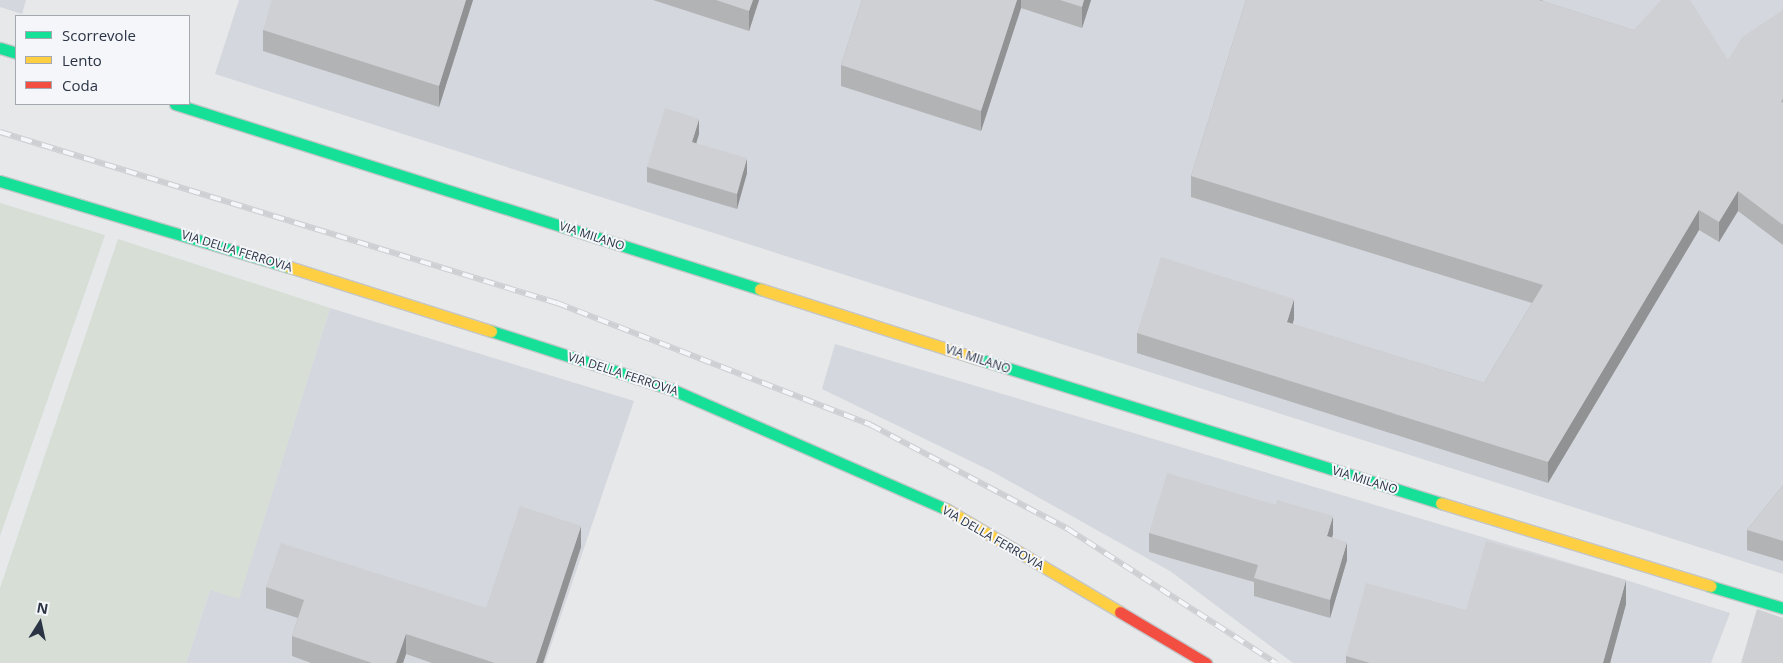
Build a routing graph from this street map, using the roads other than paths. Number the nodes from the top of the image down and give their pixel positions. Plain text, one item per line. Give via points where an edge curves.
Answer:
1 (0, 48) edge
2 (15, 53) edge
3 (178, 105) edge
4 (0, 181) edge
5 (1783, 608) edge
6 (1206, 663) edge

1 - 2 main road
3 - 5 main road, VIA MILANO via 1225,438
4 - 6 main road, VIA DELLA FERROVIA via 201,239 671,389 947,510

